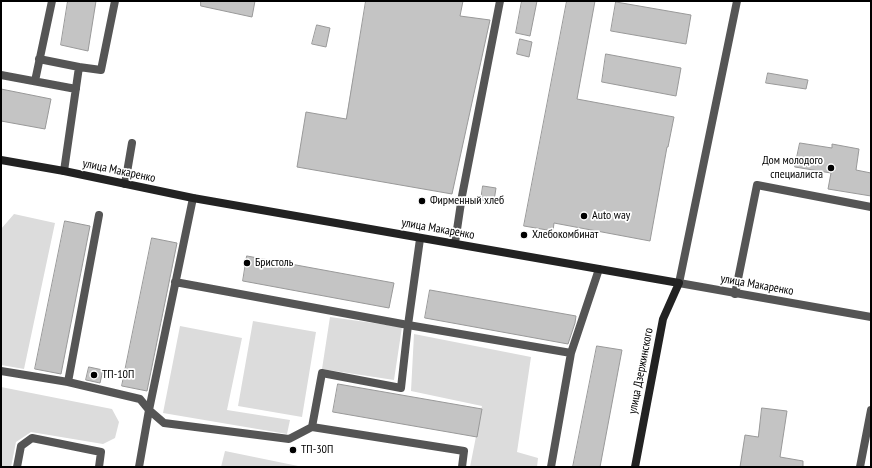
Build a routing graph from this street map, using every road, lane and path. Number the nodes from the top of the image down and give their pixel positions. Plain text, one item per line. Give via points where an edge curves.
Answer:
1 (52, 1) edge
2 (115, 1) edge
3 (500, 1) edge
4 (737, 1) edge
5 (39, 59) junction
6 (79, 67) junction
7 (1, 75) edge
8 (34, 81) junction
9 (76, 89) junction
10 (132, 143) dead end
11 (1, 160) edge
12 (64, 171) junction
13 (125, 184) junction
14 (193, 198) junction
15 (871, 207) edge
16 (99, 215) dead end
17 (420, 239) junction
18 (455, 243) junction
19 (599, 269) junction
20 (175, 282) junction
21 (679, 283) junction
22 (736, 294) junction
23 (871, 317) edge
24 (408, 325) junction
25 (571, 353) junction
26 (1, 371) edge
27 (68, 382) junction
28 (149, 410) junction
29 (871, 410) edge
30 (312, 427) junction
31 (17, 467) edge
32 (99, 467) edge
33 (139, 467) edge
34 (462, 467) edge
35 (551, 467) edge
36 (634, 467) edge
37 (860, 467) edge

1 - 5 street
2 - 6 street via 101,70
3 - 18 street
4 - 21 street
5 - 6 street
5 - 8 street
6 - 9 street
7 - 8 street
8 - 9 street
9 - 12 street
10 - 13 street
11 - 12 street, улица Макаренко
12 - 13 street, улица Макаренко
13 - 14 street, улица Макаренко
14 - 17 street, улица Макаренко
14 - 20 street
15 - 22 street via 757,185
16 - 27 street
17 - 18 street, улица Макаренко
17 - 24 street
18 - 19 street, улица Макаренко
19 - 21 street, улица Макаренко
19 - 25 street
20 - 24 street
20 - 28 street
21 - 22 street, улица Макаренко
21 - 36 street, улица Дзержинского via 663,319
22 - 23 street, улица Макаренко
24 - 25 street
24 - 30 street via 401,388 322,373
25 - 35 street
26 - 27 street
27 - 28 street via 140,399
28 - 30 street via 164,423 289,439
28 - 33 street
29 - 37 street
30 - 34 street via 464,450
31 - 32 street via 21,446 32,438 101,452

